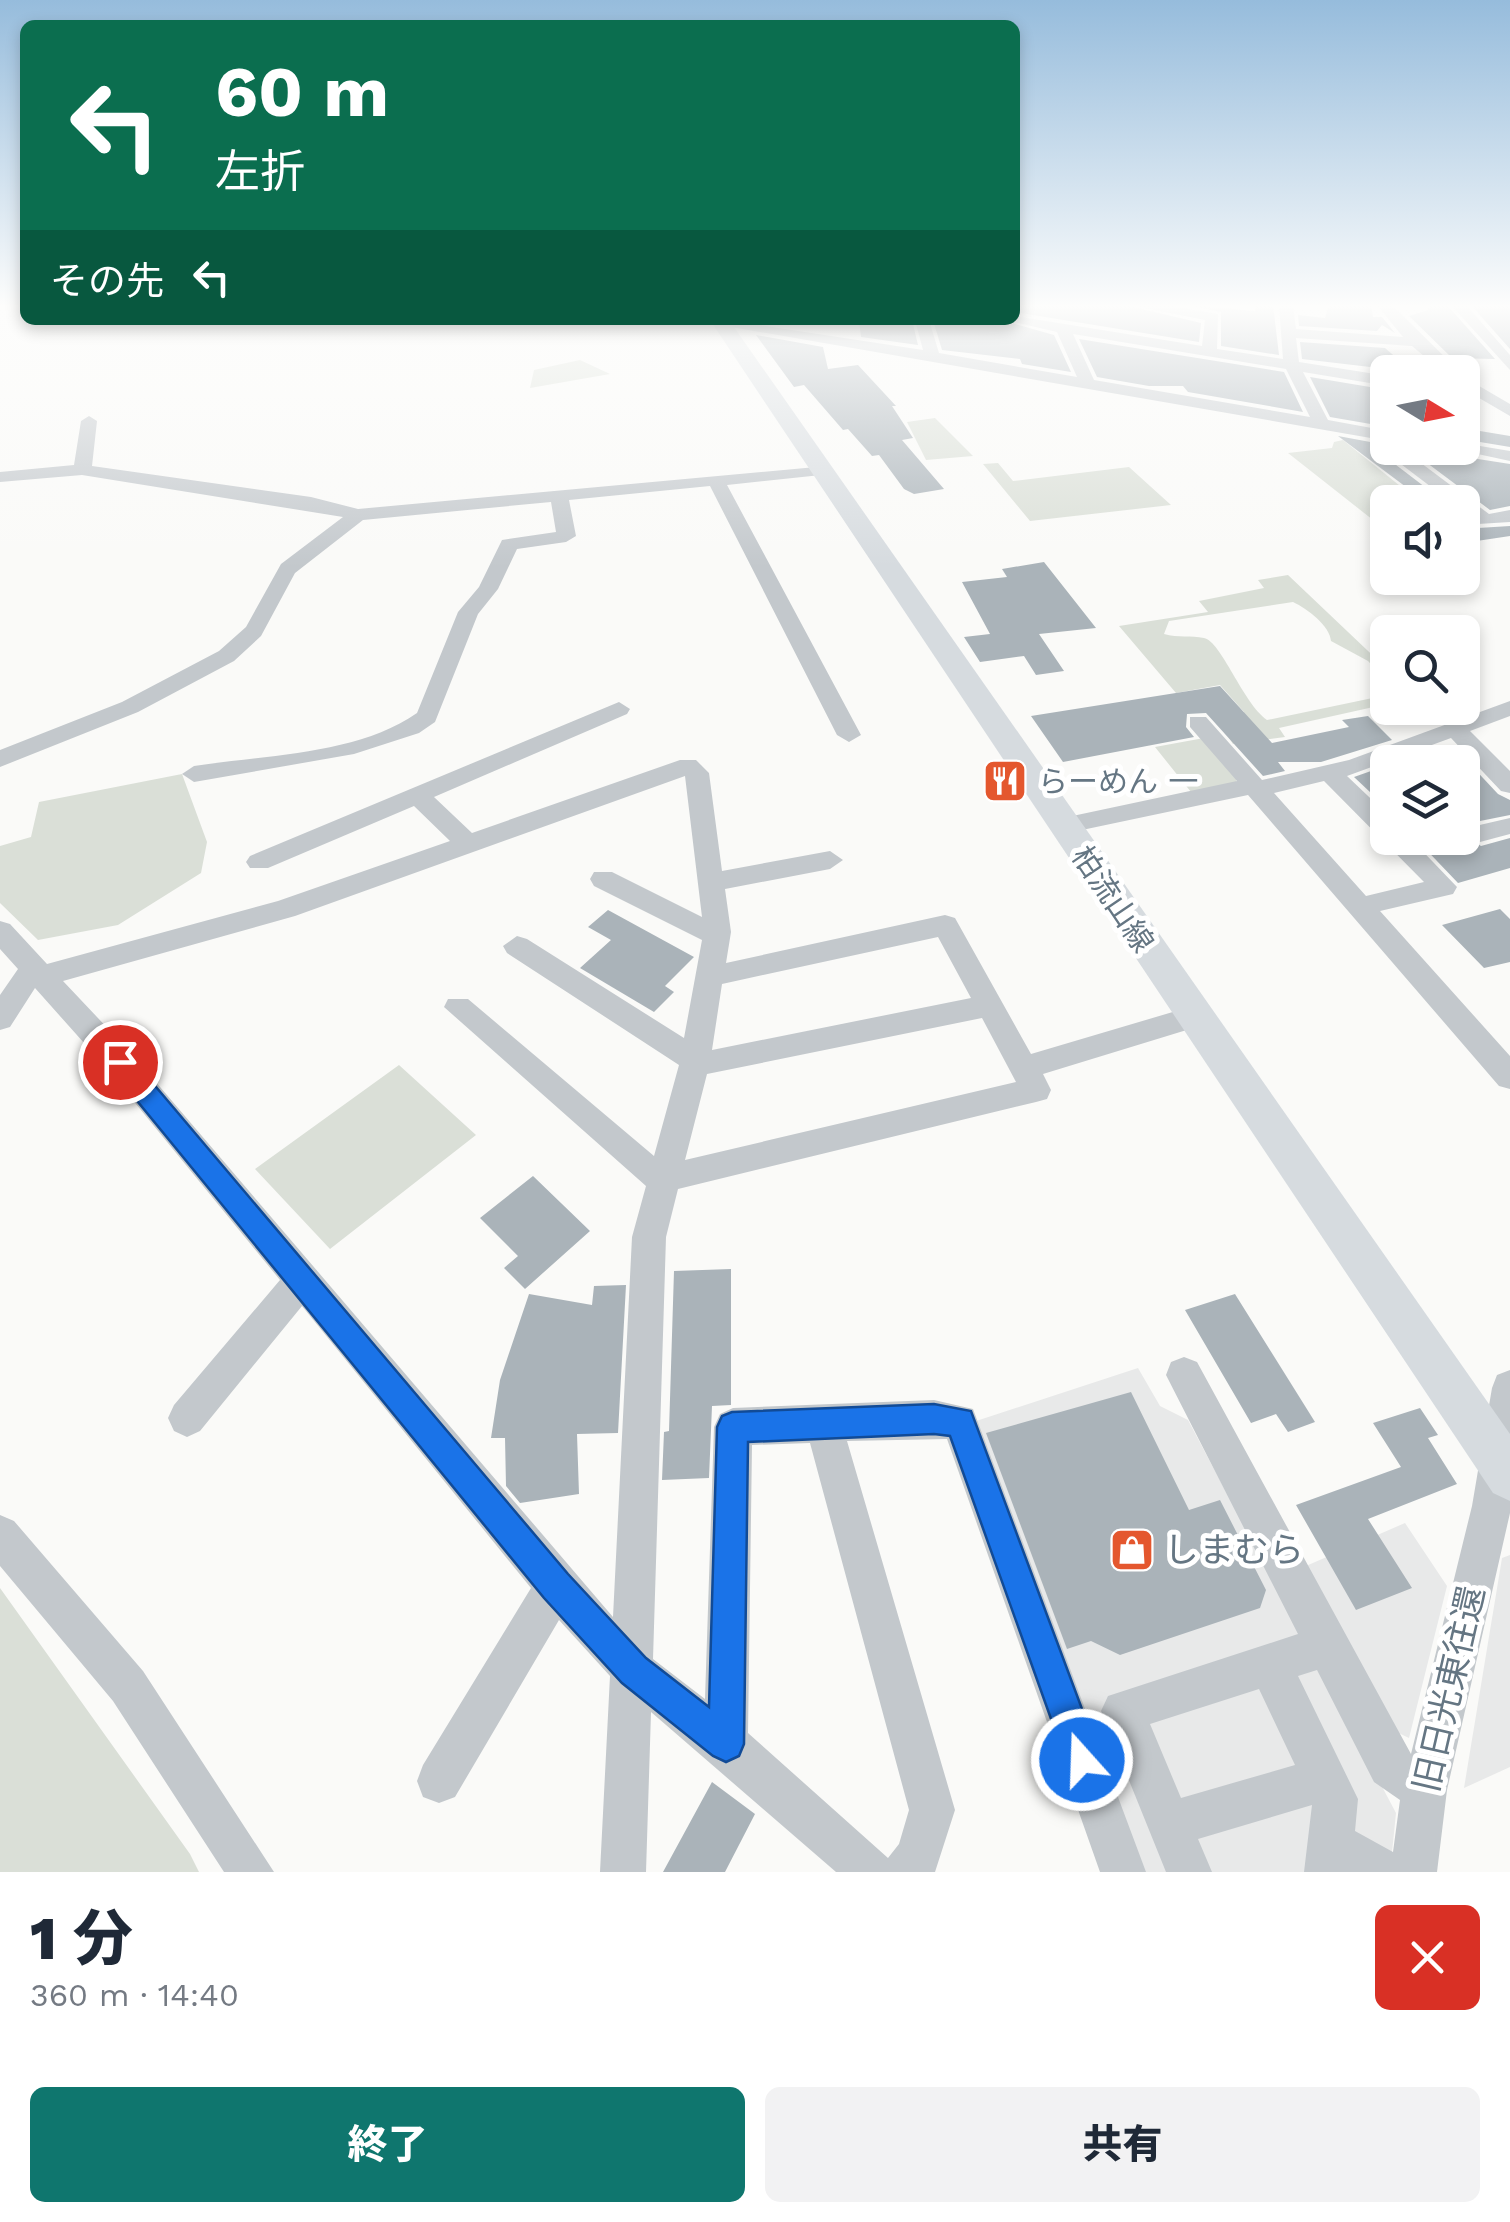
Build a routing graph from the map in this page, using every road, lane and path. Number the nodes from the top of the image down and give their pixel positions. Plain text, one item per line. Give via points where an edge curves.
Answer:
1 (768, 392) edge
2 (1146, 392) edge
3 (1306, 392) edge
4 (1480, 394) edge
5 (1510, 411) edge
6 (89, 421) dead end
7 (1321, 423) junction
8 (1370, 436) edge
9 (1480, 453) edge
10 (1506, 459) edge
11 (1416, 465) edge
12 (82, 470) junction
13 (821, 470) junction
14 (0, 476) edge
15 (717, 483) junction
16 (1440, 485) edge
17 (560, 498) junction
18 (358, 515) junction
19 (1510, 516) edge
20 (1480, 517) edge
21 (1510, 708) edge
22 (618, 710) dead end
23 (1198, 722) dead end
24 (1454, 728) junction
25 (849, 735) dead end
26 (0, 758) edge
27 (1330, 772) junction
28 (194, 774) dead end
29 (1510, 785) edge
30 (1255, 788) junction
31 (417, 795) junction
32 (1370, 812) edge
33 (1064, 826) junction
34 (1510, 826) edge
35 (1480, 834) dead end
36 (469, 844) junction
37 (1412, 855) edge
38 (830, 860) dead end
39 (259, 862) dead end
40 (603, 879) dead end
41 (714, 882) junction
42 (1364, 906) junction
43 (0, 931) edge
44 (718, 932) junction
45 (518, 946) dead end
46 (25, 971) edge
47 (711, 972) junction
48 (987, 1006) junction
49 (458, 1008) dead end
50 (0, 1018) edge
51 (1193, 1018) junction
52 (695, 1060) junction
53 (1024, 1068) junction
54 (1510, 1077) edge
55 (663, 1179) junction
56 (302, 1281) junction
57 (1184, 1376) dead end
58 (1510, 1388) edge
59 (187, 1418) dead end
60 (823, 1423) junction
61 (1504, 1468) edge
62 (0, 1535) edge
63 (556, 1586) junction
64 (1326, 1646) junction
65 (1269, 1664) junction
66 (634, 1671) junction
67 (726, 1744) junction
68 (1325, 1780) junction
69 (439, 1781) dead end
70 (1424, 1790) junction
71 (1170, 1824) junction
72 (1329, 1857) edge
73 (251, 1872) edge
74 (622, 1872) edge
75 (871, 1872) edge
76 (906, 1872) edge
77 (1123, 1872) edge
78 (1190, 1872) edge
79 (1383, 1872) edge
80 (1414, 1872) edge

1 - 13 main road, 柏流山線
2 - 7 street
3 - 7 street
4 - 5 street
6 - 12 street
7 - 8 street
9 - 10 street
11 - 16 street
12 - 14 street via 37,465
12 - 18 street
13 - 15 street
13 - 33 main road, 柏流山線
15 - 17 street
15 - 25 street
17 - 18 street
17 - 28 street via 566,536 509,544 488,589 468,612 417,728
18 - 26 street via 295,563 258,627 222,658
19 - 20 street
21 - 24 street
22 - 31 street
23 - 30 street
24 - 27 street
24 - 29 street
27 - 30 street
27 - 32 street
30 - 33 street
30 - 42 street
31 - 36 street
31 - 39 street
33 - 51 main road, 柏流山線
34 - 35 street
36 - 41 street via 688,765 697,773
36 - 46 street via 285,909
37 - 42 street via 1444,887
38 - 41 street
40 - 44 street
41 - 44 street
42 - 54 street
43 - 46 street
44 - 47 street
45 - 52 street
46 - 50 street
46 - 56 street via 120,1062
47 - 48 street via 945,925
47 - 52 street
48 - 52 street via 716,1063
48 - 53 street
49 - 55 street
51 - 53 street
51 - 61 main road, 柏流山線
52 - 55 street
53 - 55 street via 1036,1090
55 - 66 street via 649,1236
56 - 59 street
56 - 63 street
57 - 64 street
58 - 61 street, 旧日光東往還
60 - 67 street via 732,1427
60 - 76 street via 932,1810 918,1857
60 - 77 street via 960,1422
61 - 70 street, 旧日光東往還
62 - 73 street via 128,1686
63 - 66 street
63 - 69 street
64 - 65 street
64 - 70 street via 1390,1766
65 - 68 street
65 - 71 street via 1123,1711
66 - 67 street
66 - 74 street
67 - 75 street
68 - 71 street
68 - 72 street via 1335,1799
70 - 80 street, 旧日光東往還
71 - 78 street
72 - 79 street

